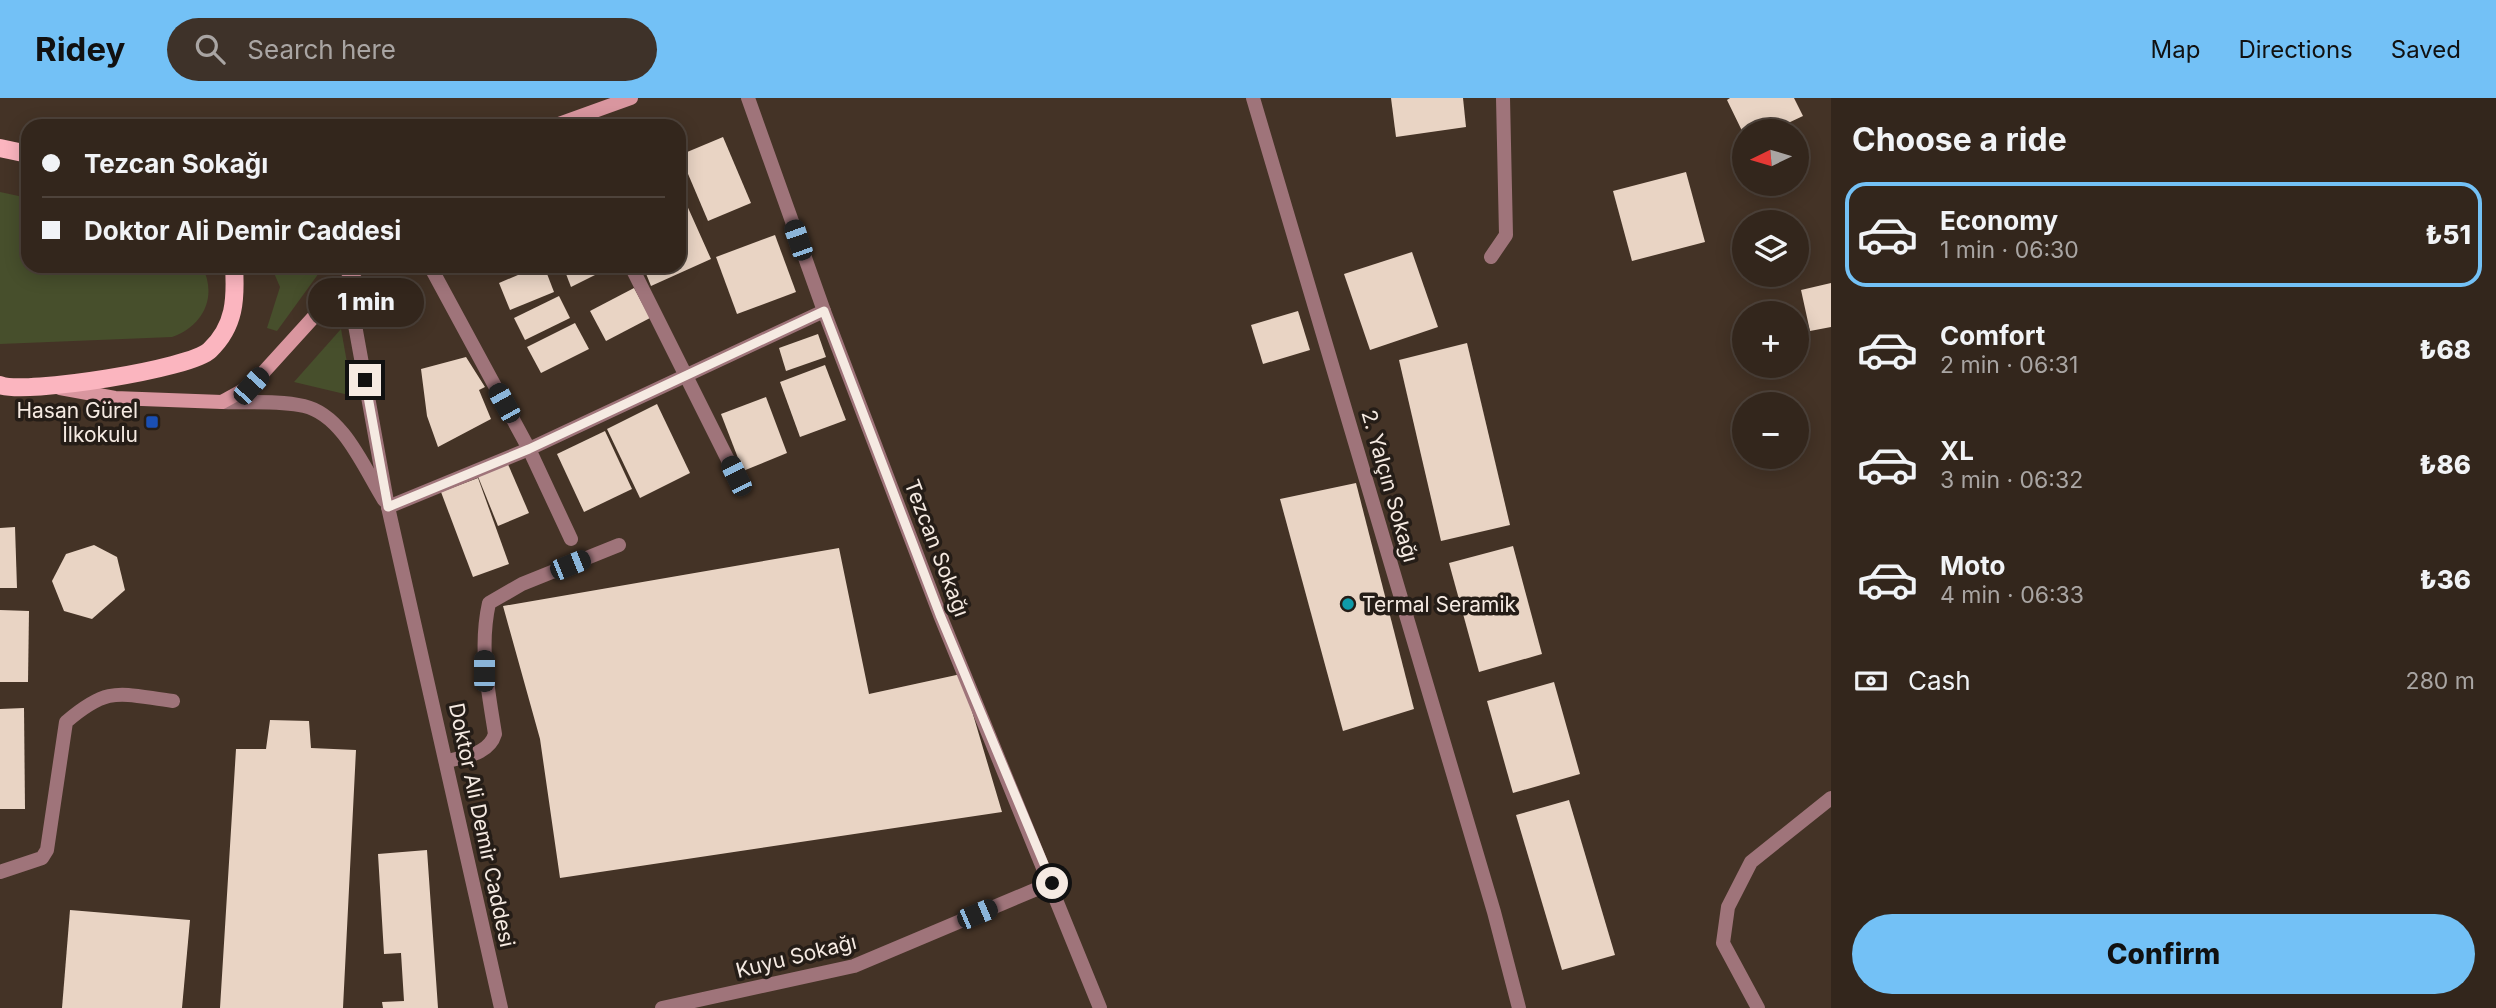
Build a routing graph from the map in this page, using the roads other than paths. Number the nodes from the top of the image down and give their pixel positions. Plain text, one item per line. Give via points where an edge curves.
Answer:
1 (631, 98) edge
2 (748, 98) edge
3 (1253, 98) edge
4 (1503, 98) edge
5 (573, 119) edge
6 (0, 148) edge
7 (21, 153) edge
8 (1491, 257) dead end
9 (234, 273) edge
10 (344, 273) edge
11 (354, 273) edge
12 (434, 273) edge
13 (635, 273) edge
14 (347, 281) junction
15 (824, 311) junction
16 (687, 375) junction
17 (47, 386) junction
18 (3, 388) edge
19 (222, 402) junction
20 (529, 449) junction
21 (736, 476) dead end
22 (388, 507) junction
23 (571, 539) dead end
24 (619, 545) dead end
25 (173, 701) dead end
26 (448, 761) junction
27 (1831, 798) edge
28 (0, 872) edge
29 (1052, 883) junction
30 (501, 1008) edge
31 (662, 1008) edge
32 (1100, 1008) edge
33 (1519, 1008) edge
34 (1758, 1008) edge

1 - 5 main road
2 - 15 street, Tezcan Sokağı
3 - 33 street, 2. Yalçın Sokağı
4 - 8 street via 1506,235
6 - 7 main road
9 - 17 main road via 236,297 229,328 208,353 180,366
10 - 14 main road
11 - 14 main road
12 - 20 street
13 - 16 street
14 - 19 main road via 251,386
14 - 22 street, Doktor Ali Demir Caddesi
15 - 16 street
15 - 29 street, Tezcan Sokağı via 940,615
16 - 20 street
16 - 21 street
17 - 18 main road
17 - 19 main road via 115,398
19 - 22 street via 305,406 323,413 341,431
20 - 22 street
20 - 23 street
22 - 26 street, Doktor Ali Demir Caddesi
24 - 26 street via 522,584 489,603 484,671 495,734 492,743 478,752
25 - 28 street via 113,693 92,700 66,722 47,850 42,858
26 - 30 street, Doktor Ali Demir Caddesi
27 - 34 street via 1751,862 1728,907 1723,943
29 - 31 street, Kuyu Sokağı via 854,966
29 - 32 street, Tezcan Sokağı

